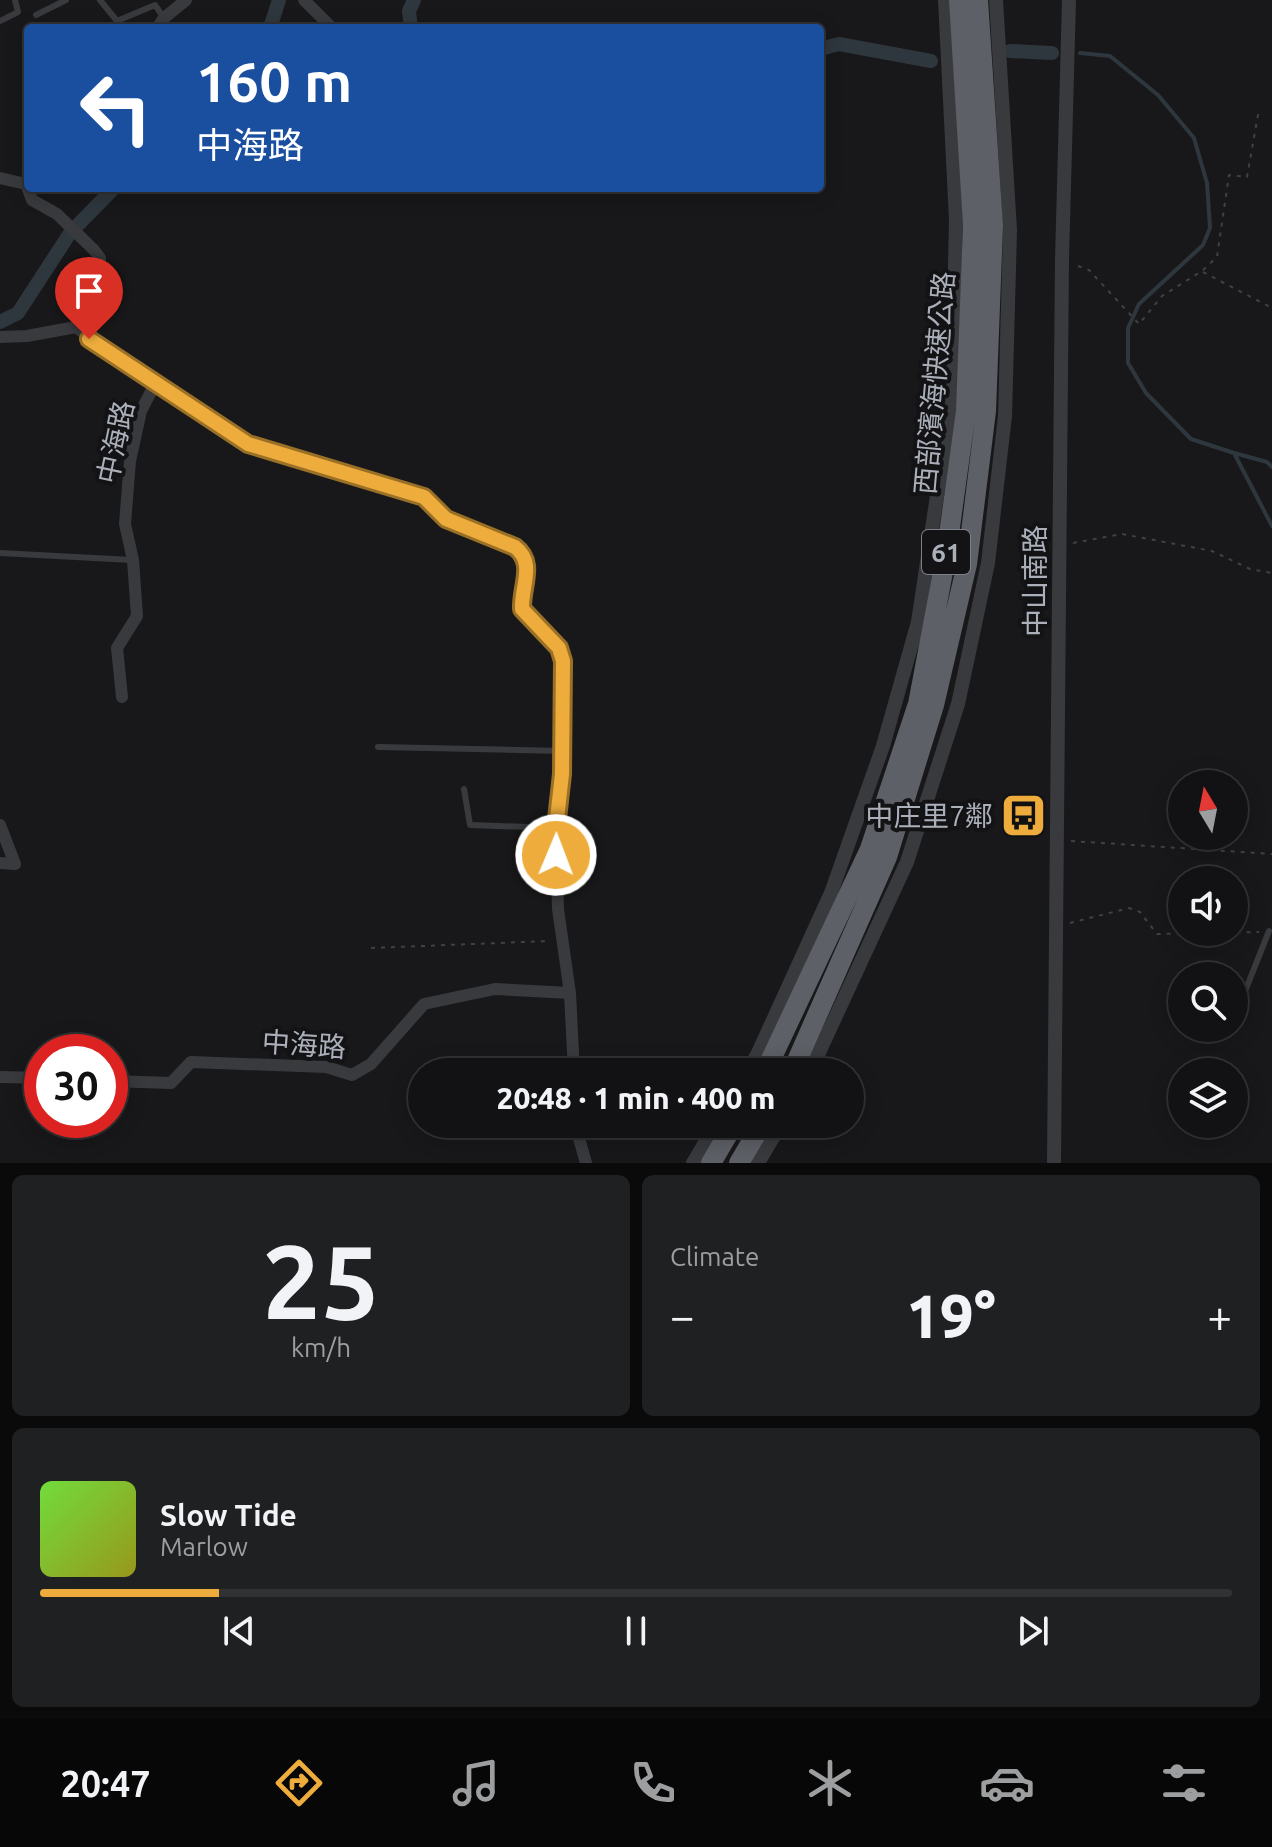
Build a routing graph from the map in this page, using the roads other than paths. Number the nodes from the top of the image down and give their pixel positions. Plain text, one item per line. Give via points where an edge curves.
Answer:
1 (15, 0) edge
2 (66, 0) edge
3 (100, 0) edge
4 (186, 0) edge
5 (304, 0) edge
6 (945, 0) edge
7 (959, 0) edge
8 (978, 0) edge
9 (996, 0) edge
10 (1069, 0) edge
11 (36, 15) dead end
12 (0, 21) edge
13 (160, 23) edge
14 (328, 24) edge
15 (0, 178) edge
16 (24, 182) edge
17 (30, 192) edge
18 (76, 327) junction
19 (0, 337) edge
20 (155, 384) junction
21 (0, 553) edge
22 (133, 560) junction
23 (122, 697) dead end
24 (378, 747) dead end
25 (562, 751) junction
26 (464, 789) dead end
27 (0, 825) edge
28 (556, 828) junction
29 (0, 863) edge
30 (1269, 931) road end
31 (1248, 984) edge
32 (570, 993) junction
33 (573, 1058) edge
34 (755, 1058) edge
35 (772, 1058) edge
36 (798, 1058) edge
37 (816, 1058) edge
38 (0, 1077) edge
39 (24, 1078) edge
40 (128, 1082) edge
41 (579, 1138) edge
42 (708, 1138) edge
43 (726, 1138) edge
44 (754, 1138) edge
45 (773, 1138) edge
46 (586, 1163) edge
47 (693, 1163) edge
48 (711, 1163) edge
49 (739, 1163) edge
50 (758, 1163) edge
51 (1054, 1163) edge

1 - 12 lane via 18,12
2 - 11 lane
3 - 13 lane via 117,21 155,5
4 - 13 street
5 - 14 street
6 - 34 street via 956,220 952,396 918,622 883,746 831,893
7 - 35 highway, 西部濱海快速公路 / 61 via 973,225 966,411 946,556 918,704 870,849
8 - 36 highway, 西部濱海快速公路 / 61 via 993,226 986,411 967,564 934,705 887,857
9 - 37 street via 1010,230 1005,416 988,563 958,704 907,862
10 - 51 street, 中山南路
15 - 16 street
17 - 18 street via 32,200 57,214 100,258
18 - 19 street
18 - 20 street, 中海路
20 - 22 street, 中海路 via 141,411 130,461 125,524
20 - 25 street, 中海路 via 248,444 424,497 446,519 524,554 528,566 522,609 559,648 563,661
21 - 22 lane
22 - 23 street, 中海路 via 137,616 117,648
24 - 25 lane
25 - 28 street, 中海路
26 - 28 lane via 470,825
27 - 29 street via 15,864
28 - 32 street, 中海路 via 558,909
30 - 31 lane
32 - 33 street, 中海路
32 - 40 street, 中海路 via 495,989 424,1004 371,1064 352,1075 326,1067 191,1062 171,1083
38 - 39 street
41 - 46 street
42 - 47 street
43 - 48 highway
44 - 49 highway
45 - 50 street

